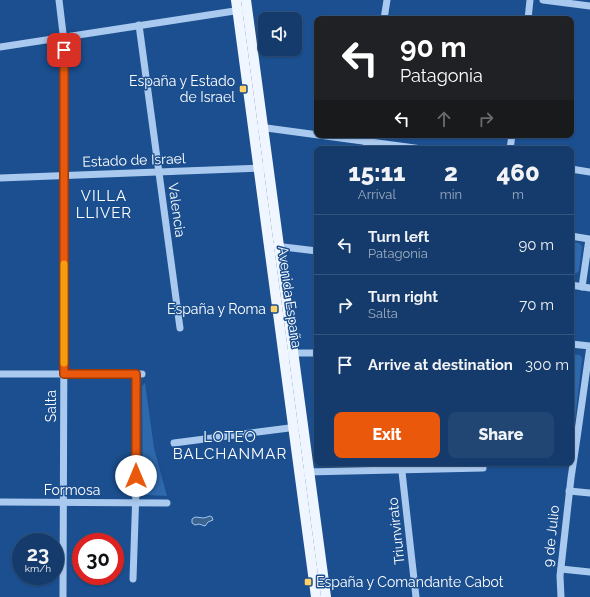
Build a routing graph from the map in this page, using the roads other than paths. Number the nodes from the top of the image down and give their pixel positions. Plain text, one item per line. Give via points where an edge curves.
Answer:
1 (59, 0) edge
2 (387, 0) edge
3 (530, 0) edge
4 (543, 0) edge
5 (242, 5) edge
6 (590, 6) edge
7 (384, 16) edge
8 (528, 16) edge
9 (139, 25) junction
10 (64, 37) junction
11 (0, 47) edge
12 (259, 127) junction
13 (314, 135) edge
14 (338, 138) edge
15 (367, 142) edge
16 (398, 146) edge
17 (264, 168) junction
18 (574, 169) edge
19 (159, 172) junction
20 (590, 172) edge
21 (64, 175) junction
22 (0, 178) edge
23 (574, 236) edge
24 (274, 246) junction
25 (314, 252) edge
26 (574, 285) edge
27 (586, 287) edge
28 (180, 328) dead end
29 (574, 344) edge
30 (590, 346) edge
31 (289, 353) junction
32 (314, 353) edge
33 (0, 374) edge
34 (64, 374) junction
35 (303, 426) junction
36 (293, 427) junction
37 (174, 443) dead end
38 (574, 457) edge
39 (402, 466) edge
40 (569, 466) edge
41 (573, 466) edge
42 (304, 472) junction
43 (571, 478) junction
44 (569, 491) junction
45 (590, 493) edge
46 (0, 502) edge
47 (64, 502) junction
48 (135, 503) junction
49 (167, 503) dead end
50 (561, 569) junction
51 (590, 572) edge
52 (132, 579) dead end
53 (63, 597) edge
54 (316, 597) edge
55 (326, 597) edge
56 (416, 597) edge
57 (560, 597) edge

1 - 10 street, Salta
2 - 7 street
3 - 8 street
4 - 6 street
5 - 9 street
5 - 12 main road, Avenida España
9 - 10 street
9 - 19 street, Valencia
10 - 11 street
10 - 21 street, Salta
12 - 13 street
12 - 17 main road, Avenida España
14 - 15 street
15 - 16 street
17 - 19 street, Estado de Israel
17 - 24 main road, Avenida España
18 - 20 street
19 - 21 street, Estado de Israel
19 - 28 street, Valencia
21 - 22 street, Estado de Israel
21 - 34 street, Salta
23 - 27 street via 589,239
24 - 25 street
24 - 31 main road, Avenida España
26 - 27 street
29 - 30 street
30 - 38 street, 9 de Julio
31 - 32 street
31 - 35 main road, Avenida España
31 - 36 main road, Avenida España
33 - 34 street
34 - 47 street, Salta
34 - 48 street via 139,374
35 - 36 street
35 - 42 main road, Avenida España
36 - 37 street
36 - 42 main road, Avenida España
39 - 42 street
39 - 56 street, Triunvirato
40 - 43 street, 9 de Julio
41 - 43 street, 9 de Julio
42 - 54 main road, Avenida España
42 - 55 main road, Avenida España
43 - 44 street, 9 de Julio
44 - 45 street
44 - 50 street, 9 de Julio
46 - 47 street, Formosa
47 - 48 street, Formosa
47 - 53 street, Salta
48 - 49 street, Formosa
48 - 52 street
50 - 51 street
50 - 57 street, 9 de Julio

